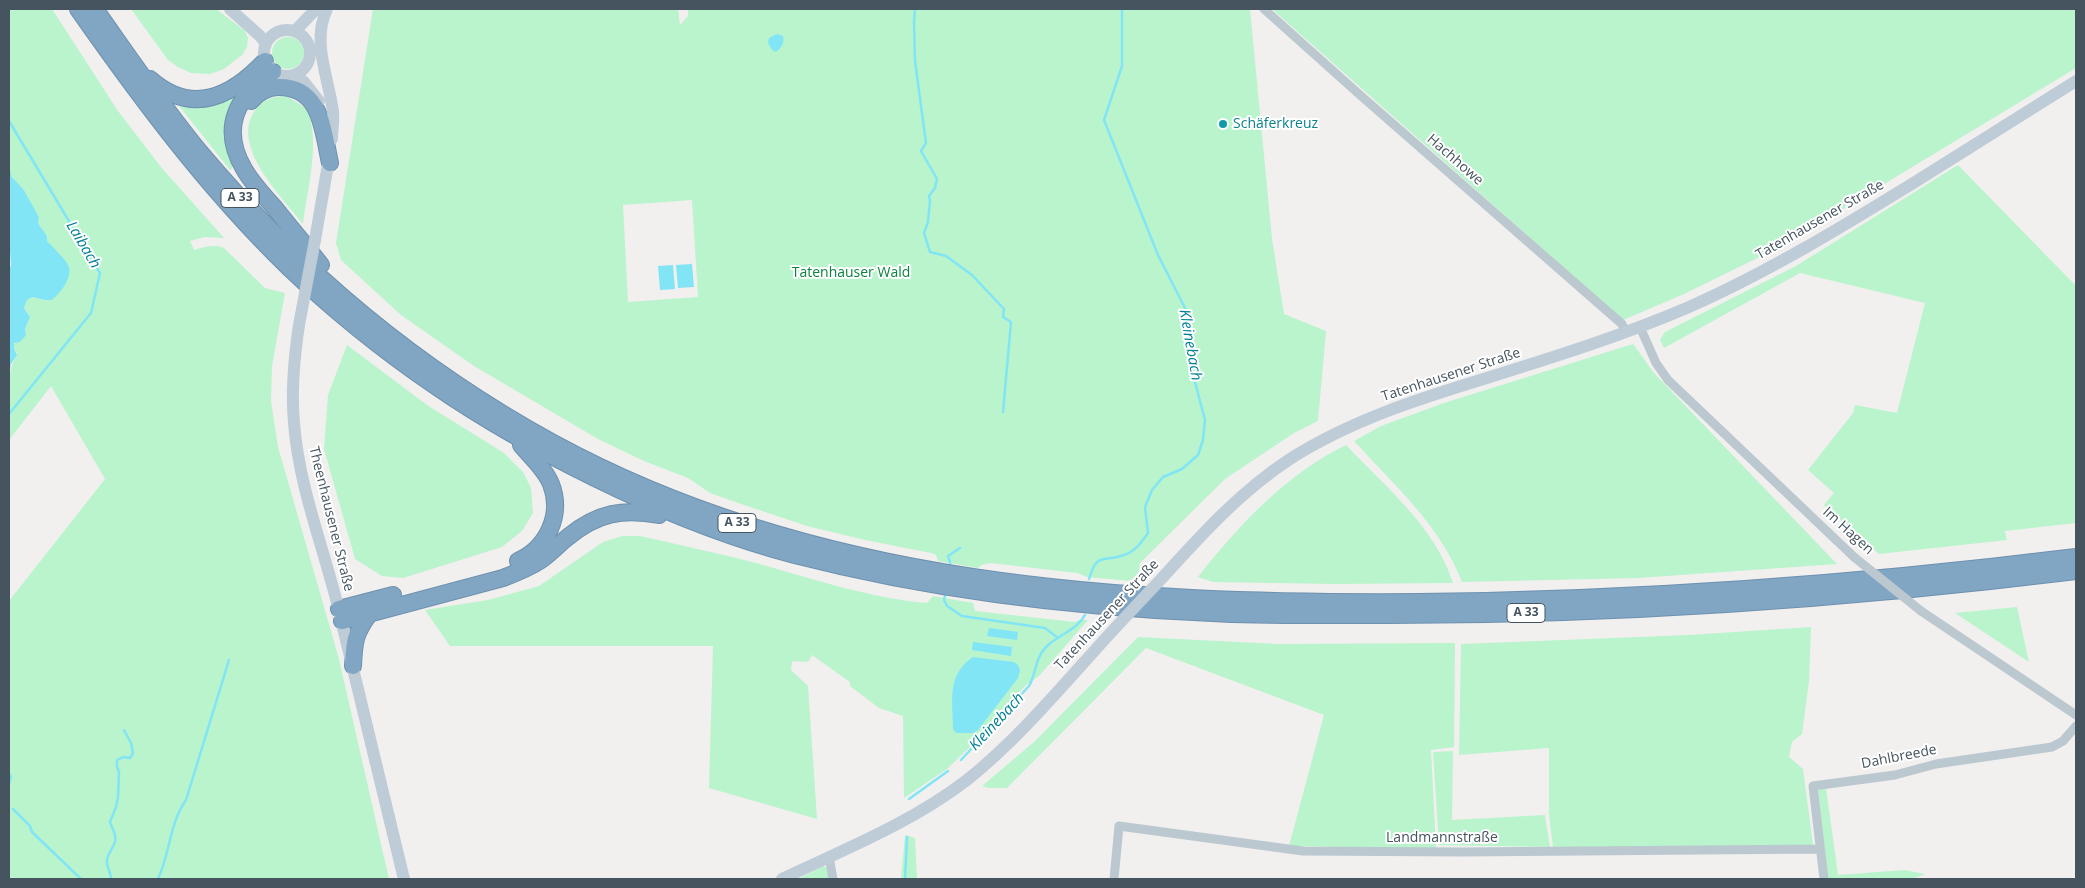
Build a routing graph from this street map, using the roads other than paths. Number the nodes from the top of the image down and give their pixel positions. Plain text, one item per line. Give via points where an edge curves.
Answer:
1 (78, 9) edge
2 (95, 9) edge
3 (231, 9) edge
4 (316, 9) edge
5 (323, 9) edge
6 (327, 9) edge
7 (1264, 9) edge
8 (295, 30) junction
9 (269, 39) junction
10 (307, 39) junction
11 (134, 63) junction
12 (269, 66) junction
13 (306, 68) junction
14 (295, 75) junction
15 (2076, 81) edge
16 (322, 104) junction
17 (332, 139) junction
18 (235, 144) junction
19 (330, 163) junction
20 (364, 316) junction
21 (1640, 327) junction
22 (1626, 333) junction
23 (514, 437) junction
24 (691, 521) junction
25 (2076, 557) edge
26 (2076, 572) edge
27 (933, 578) junction
28 (976, 586) junction
29 (370, 613) junction
30 (340, 615) junction
31 (353, 666) junction
32 (2076, 715) edge
33 (2076, 726) edge
34 (1820, 849) junction
35 (829, 857) junction
36 (404, 879) edge
37 (782, 879) edge
38 (833, 879) edge
39 (1114, 879) edge
40 (1824, 879) edge

1 - 23 highway, A 33 via 134,90 193,164 296,273 404,365
2 - 11 highway, A 33
3 - 9 street via 260,36
4 - 8 street
5 - 10 street
6 - 17 street via 322,23 321,52 332,110
7 - 22 street, Hachhowe via 1622,324
8 - 9 street via 279,31
8 - 10 street
9 - 12 street via 264,52
10 - 13 street via 311,54
11 - 12 highway via 169,92 203,100 226,93 256,71
11 - 20 highway, A 33 via 197,148 237,195 286,246
12 - 14 street via 287,76
12 - 18 highway via 238,107 232,129
13 - 14 street
13 - 16 street, Theenhausener Straße
14 - 16 street, Theenhausener Straße
15 - 21 street, Tatenhausener Straße via 1812,245 1691,306
16 - 17 street, Theenhausener Straße
17 - 19 street, Theenhausener Straße
18 - 19 highway via 244,111 254,96 270,87 288,88 310,99 319,112
18 - 20 highway via 238,157 250,178
19 - 30 street, Theenhausener Straße, bridge via 299,325 293,395 297,449 306,493
20 - 27 highway, A 33 via 496,410 550,442 622,477 754,529
21 - 22 street, Tatenhausener Straße
21 - 32 street, Im Hagen, bridge via 1656,363 1668,380 1854,556 1921,611
22 - 35 street, Tatenhausener Straße, bridge via 1402,404 1291,458 1252,486 1211,524 1010,741 967,779 904,821
23 - 24 highway, A 33 via 560,462
23 - 30 highway via 543,470 555,498 552,526 539,547 506,566
24 - 27 highway, A 33 via 792,554
24 - 29 highway via 636,511 617,512 583,526 543,558 503,578
25 - 28 highway, A 33 via 1799,586 1472,601 1207,599
26 - 28 highway, A 33 via 1801,599 1473,614 1216,614 1118,608
27 - 28 highway, A 33
29 - 30 highway
29 - 31 highway via 354,640
30 - 31 street, Theenhausener Straße
31 - 36 street, Theenhausener Straße
33 - 34 street, Dahlbreede via 2063,741 2052,747 1813,786
34 - 39 street, Landmannstraße via 1303,851 1119,826
34 - 40 street, Dahlbreede
35 - 37 street, Tatenhausener Straße
35 - 38 street

